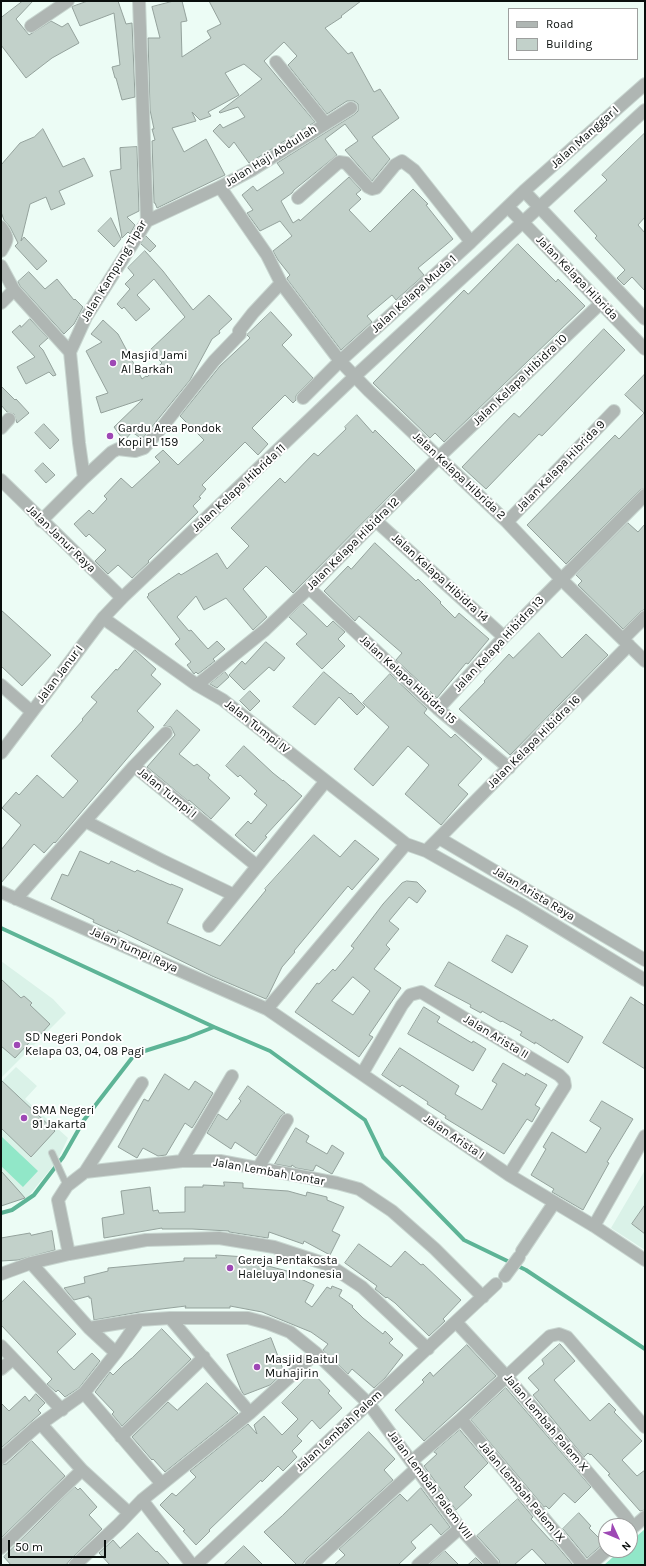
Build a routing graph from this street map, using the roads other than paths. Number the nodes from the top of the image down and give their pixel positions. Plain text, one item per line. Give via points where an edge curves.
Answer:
1 (68, 1) edge
2 (139, 1) edge
3 (31, 26) dead end
4 (276, 62) dead end
5 (645, 84) edge
6 (351, 108) dead end
7 (645, 110) edge
8 (325, 123) junction
9 (220, 187) junction
10 (524, 191) junction
11 (298, 198) dead end
12 (508, 207) junction
13 (540, 207) junction
14 (147, 221) junction
15 (523, 223) junction
16 (1, 227) edge
17 (471, 242) junction
18 (1, 251) edge
19 (1, 266) edge
20 (281, 283) junction
21 (14, 290) junction
22 (1, 303) edge
23 (601, 303) junction
24 (645, 319) edge
25 (645, 349) edge
26 (70, 352) junction
27 (340, 361) junction
28 (354, 377) junction
29 (303, 398) dead end
30 (614, 411) dead end
31 (9, 419) dead end
32 (1, 428) edge
33 (439, 457) junction
34 (84, 478) junction
35 (1, 480) edge
36 (645, 495) edge
37 (376, 520) junction
38 (41, 521) junction
39 (507, 522) junction
40 (561, 579) junction
41 (309, 588) junction
42 (122, 598) junction
43 (645, 617) edge
44 (103, 618) junction
45 (504, 636) junction
46 (626, 642) junction
47 (645, 661) edge
48 (1, 685) edge
49 (197, 685) junction
50 (438, 710) junction
51 (32, 712) junction
52 (166, 733) dead end
53 (1, 752) edge
54 (134, 766) junction
55 (509, 768) junction
56 (325, 782) junction
57 (85, 821) junction
58 (439, 838) junction
59 (406, 844) junction
60 (426, 851) junction
61 (256, 866) junction
62 (1, 892) edge
63 (234, 895) junction
64 (16, 899) junction
65 (209, 926) dead end
66 (645, 960) edge
67 (645, 980) edge
68 (267, 1009) junction
69 (362, 1074) junction
70 (232, 1076) dead end
71 (142, 1082) dead end
72 (287, 1120) dead end
73 (645, 1136) edge
74 (52, 1153) dead end
75 (182, 1161) junction
76 (258, 1168) junction
77 (85, 1172) junction
78 (509, 1175) junction
79 (67, 1186) junction
80 (554, 1203) junction
81 (594, 1226) junction
82 (69, 1254) junction
83 (645, 1260) edge
84 (32, 1263) junction
85 (1, 1274) edge
86 (483, 1297) junction
87 (170, 1318) junction
88 (139, 1320) junction
89 (456, 1322) junction
90 (89, 1328) junction
91 (1, 1346) edge
92 (428, 1349) junction
93 (116, 1353) junction
94 (316, 1353) junction
95 (204, 1357) junction
96 (13, 1359) junction
97 (1, 1369) edge
98 (507, 1377) junction
99 (84, 1393) junction
100 (369, 1404) junction
101 (62, 1410) junction
102 (250, 1413) junction
103 (461, 1419) junction
104 (41, 1424) junction
105 (645, 1426) edge
106 (121, 1437) junction
107 (1, 1458) edge
108 (415, 1465) junction
109 (82, 1470) junction
110 (162, 1484) junction
111 (142, 1500) junction
112 (128, 1513) junction
113 (625, 1518) edge
114 (460, 1528) junction
115 (1, 1548) edge
116 (598, 1558) edge
117 (75, 1565) edge
118 (192, 1565) edge
119 (196, 1565) edge
120 (311, 1565) edge
121 (418, 1565) edge
122 (493, 1565) edge
123 (582, 1565) edge
124 (590, 1565) edge

1 - 3 street
2 - 14 street, Jalan Kampung Tipar
4 - 8 street
5 - 10 street, Jalan Manggar I
6 - 8 street, Jalan Haji Abdullah
7 - 13 street, Jalan Manggar I
8 - 9 street, Jalan Haji Abdullah via 252,170
9 - 14 street, Jalan Haji Abdullah
9 - 20 street, Jalan Kelapa Hibrida 2 via 267,256
10 - 12 street, Jalan Kelapa Muda 1
10 - 13 street, Jalan Kelapa Hibrida
11 - 17 street via 339,162 346,163 372,189 402,161 414,170
12 - 15 street, Jalan Kelapa Hibrida
12 - 17 street, Jalan Kelapa Muda 1
13 - 15 street, Jalan Kelapa Muda 1
13 - 24 street, Jalan Kelapa Hibrida
14 - 26 street, Jalan Kampung Tipar via 86,317
15 - 23 street, Jalan Kelapa Hibrida
15 - 28 street, Jalan Kelapa Muda 1
16 - 18 street via 7,235
17 - 27 street, Jalan Kelapa Muda 1
19 - 21 street
20 - 27 street, Jalan Kelapa Hibrida 2
20 - 34 street via 253,313 239,331 240,334 144,448 135,451 118,449 112,452
21 - 22 street
21 - 26 street
23 - 25 street, Jalan Kelapa Hibrida
23 - 33 street, Jalan Kelapa Hibidra 10
26 - 34 street
27 - 28 street, Jalan Kelapa Hibrida 2
27 - 29 street, Jalan Kelapa Muda 1
28 - 33 street, Jalan Kelapa Hibrida 2
28 - 42 street, Jalan Kelapa Hibrida 11
30 - 39 street, Jalan Kelapa Hibrida 9
31 - 32 street
33 - 37 street, Jalan Kelapa Hibidra 12
33 - 39 street, Jalan Kelapa Hibrida 2
34 - 38 street
35 - 38 street, Jalan Janur Raya
36 - 40 street, Jalan Kelapa Hibidra 13
37 - 41 street, Jalan Kelapa Hibidra 12
37 - 45 street, Jalan Kelapa Hibidra 14
38 - 42 street, Jalan Janur Raya
39 - 40 street, Jalan Kelapa Hibrida 2
40 - 45 street, Jalan Kelapa Hibidra 13
40 - 46 street, Jalan Kelapa Hibrida 2
41 - 49 street, Jalan Kelapa Hibidra 12 via 265,630
41 - 50 street, Jalan Kelapa Hibidra 15
42 - 44 street, Jalan Janur I
43 - 46 street, Jalan Kelapa Hibidra 16
44 - 49 street, Jalan Tumpi IV
44 - 51 street, Jalan Janur I
45 - 50 street, Jalan Kelapa Hibidra 13
46 - 47 street, Jalan Kelapa Hibrida 2
46 - 55 street, Jalan Kelapa Hibidra 16
48 - 51 street
49 - 56 street, Jalan Tumpi IV via 223,700
50 - 55 street, Jalan Kelapa Hibidra 15
51 - 53 street, Jalan Janur I
52 - 54 street
54 - 57 street, Jalan Tumpi I
54 - 61 street, Jalan Tumpi I
55 - 58 street, Jalan Kelapa Hibidra 16
56 - 59 street, Jalan Tumpi IV
56 - 61 street
57 - 63 street
57 - 64 street, Jalan Tumpi I
58 - 60 street
58 - 66 street, Jalan Arista Raya
59 - 60 street, Jalan Arista Raya
59 - 68 street
60 - 67 street, Jalan Arista Raya via 522,905
61 - 63 street
62 - 64 street, Jalan Tumpi Raya
63 - 65 street
64 - 68 street, Jalan Tumpi Raya
68 - 69 street, Jalan Arista I
69 - 78 street, Jalan Arista I
69 - 78 street, Jalan Arista II via 402,1006 410,995 420,992 560,1075 565,1086
70 - 75 street
71 - 77 street
72 - 76 street
73 - 81 street
74 - 79 lane
75 - 76 street, Jalan Lembah Lontar via 220,1162
75 - 77 street, Jalan Lembah Lontar
76 - 86 street, Jalan Lembah Lontar via 359,1189 392,1211
77 - 79 street
78 - 80 street, Jalan Arista I
79 - 82 street via 58,1200
80 - 81 street, Jalan Arista I
80 - 86 street, Jalan Lembah Palem via 501,1280
81 - 83 street, Jalan Arista I
82 - 84 street
82 - 92 street via 146,1240 219,1238 274,1247 329,1265 362,1287
84 - 85 street
84 - 90 street
86 - 89 street, Jalan Lembah Palem
87 - 88 street, Jalan Lembah Palem VIII
87 - 94 street, Jalan Lembah Palem VIII via 248,1318 290,1332
87 - 95 street
88 - 90 street, Jalan Lembah Palem VIII
88 - 93 street
89 - 92 street, Jalan Lembah Palem
89 - 98 street, Jalan Lembah Palem X
90 - 93 street
91 - 96 street
92 - 100 street, Jalan Lembah Palem
93 - 99 street
94 - 100 street, Jalan Lembah Palem VIII
94 - 102 street
95 - 102 street
95 - 106 street
96 - 97 street
96 - 101 street
98 - 103 street
98 - 105 street via 550,1336 560,1334 567,1337
98 - 113 street, Jalan Lembah Palem X
99 - 101 street
99 - 106 street
100 - 108 street, Jalan Lembah Palem VIII
100 - 119 street, Jalan Lembah Palem
101 - 104 street
102 - 110 street
103 - 108 street
103 - 123 street, Jalan Lembah Palem IX
104 - 107 street
104 - 109 street
106 - 110 street
108 - 114 street, Jalan Lembah Palem VIII
108 - 120 street
109 - 112 street
109 - 115 street
110 - 111 street
111 - 112 street
111 - 118 street
112 - 117 street via 120,1524
114 - 121 street
114 - 122 street, Jalan Lembah Palem VIII
116 - 124 street

